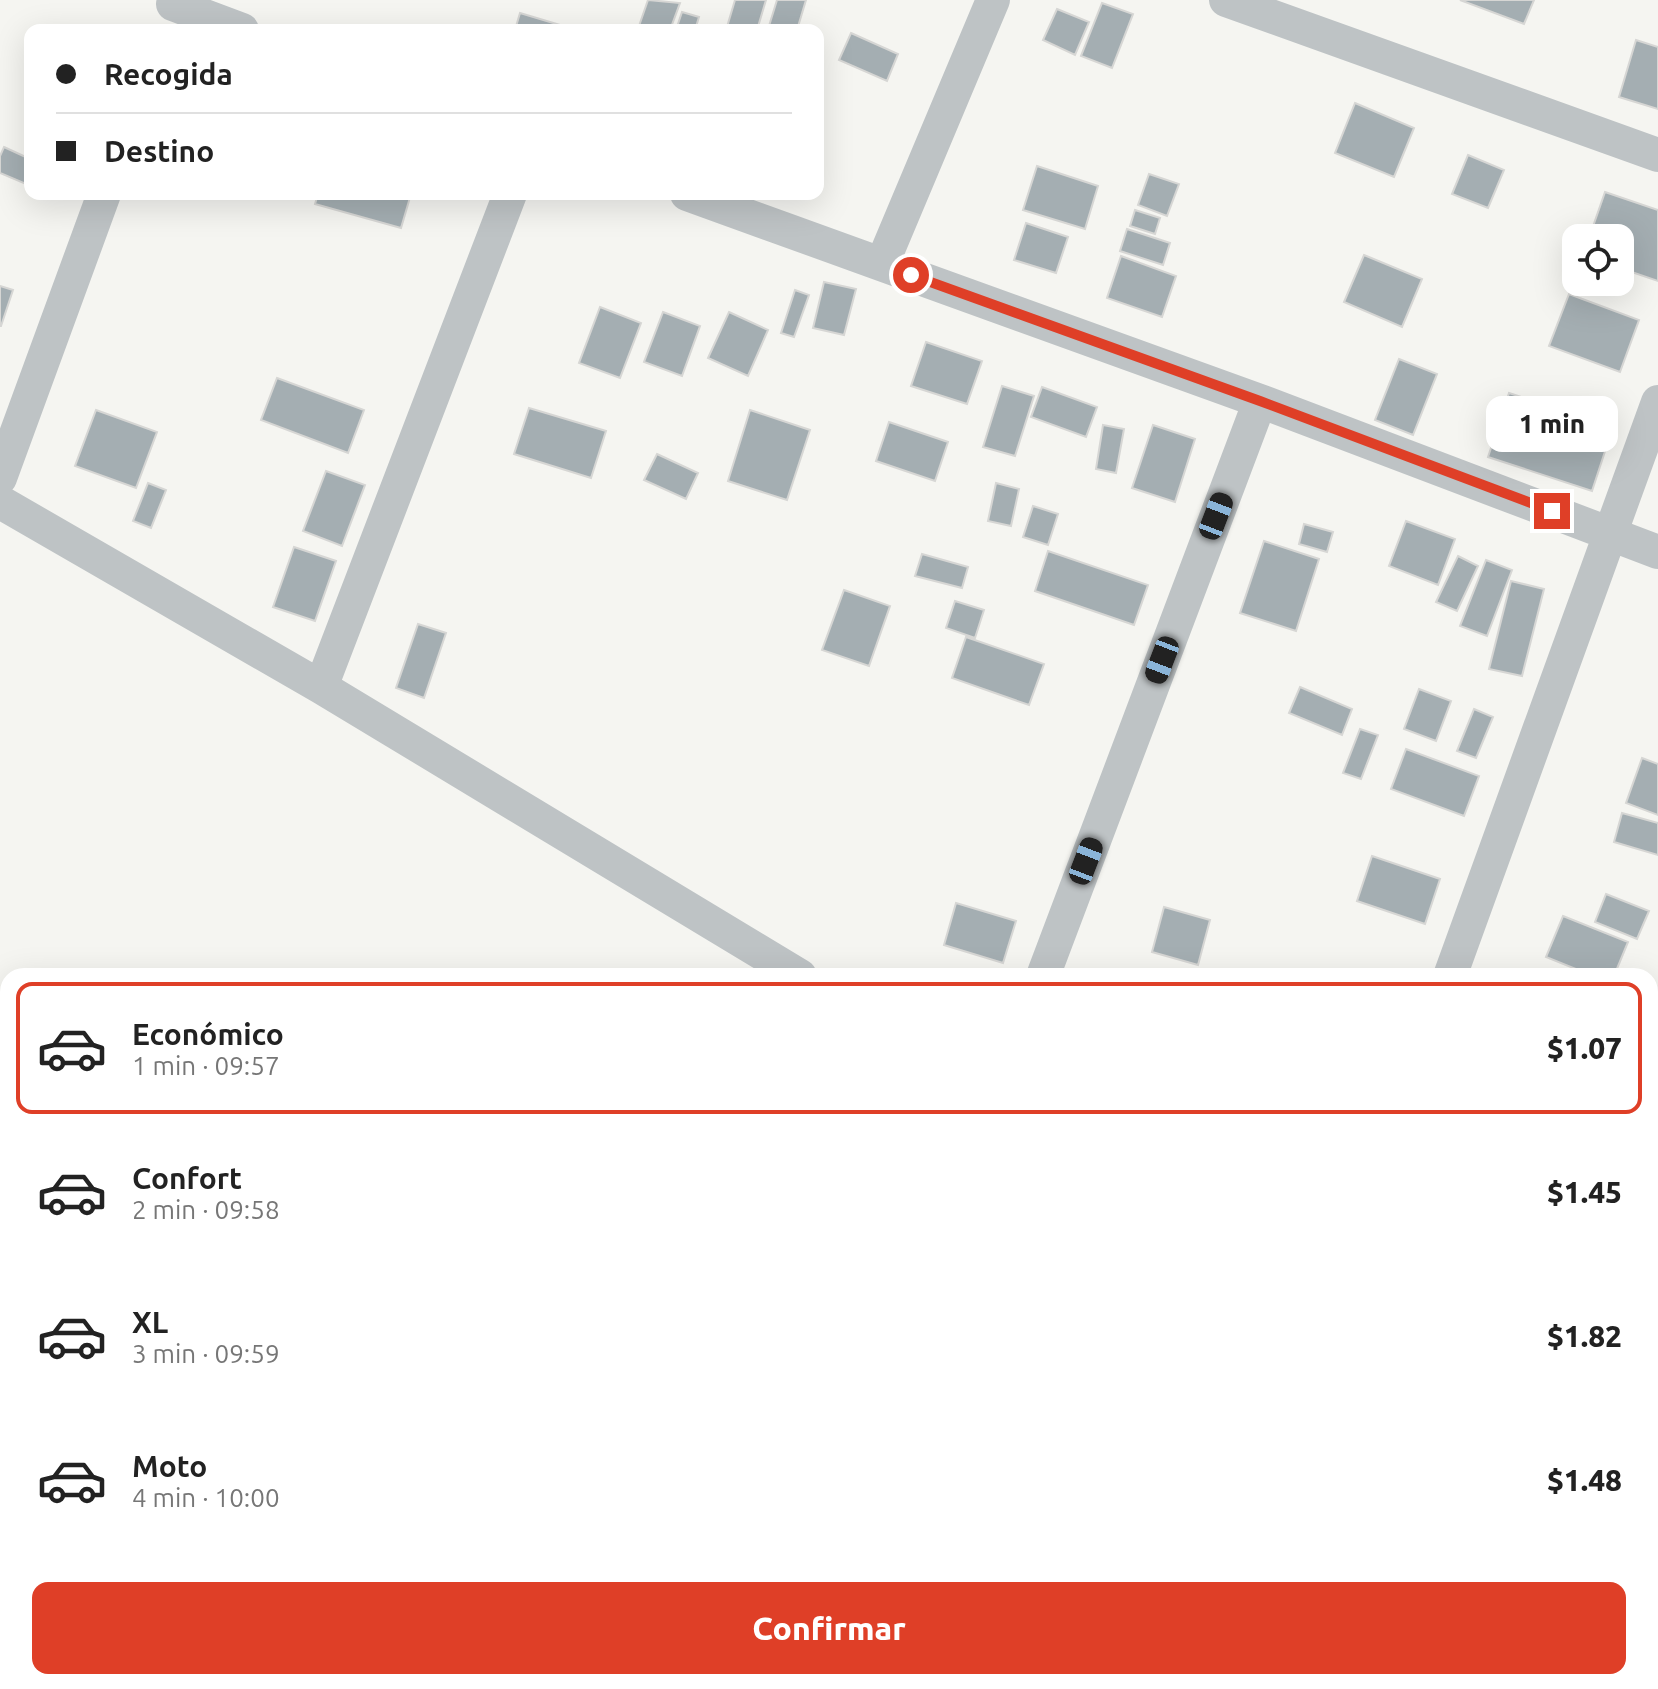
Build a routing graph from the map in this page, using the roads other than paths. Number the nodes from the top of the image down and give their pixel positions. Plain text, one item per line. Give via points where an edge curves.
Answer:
1 (993, 0) edge
2 (1226, 0) edge
3 (171, 11) edge
4 (220, 24) edge
5 (1658, 155) edge
6 (102, 200) edge
7 (508, 200) edge
8 (704, 200) edge
9 (882, 264) junction
10 (1260, 401) junction
11 (1658, 402) edge
12 (0, 478) edge
13 (0, 502) edge
14 (1611, 533) junction
15 (1658, 552) edge
16 (321, 687) junction
17 (787, 968) edge
18 (1046, 968) edge
19 (1453, 968) edge

1 - 9 street
2 - 5 street
3 - 4 street
6 - 12 street
7 - 16 street
8 - 9 street
9 - 10 street
10 - 14 street
10 - 18 street
11 - 14 street
13 - 16 street
14 - 15 street
14 - 19 street
16 - 17 street

